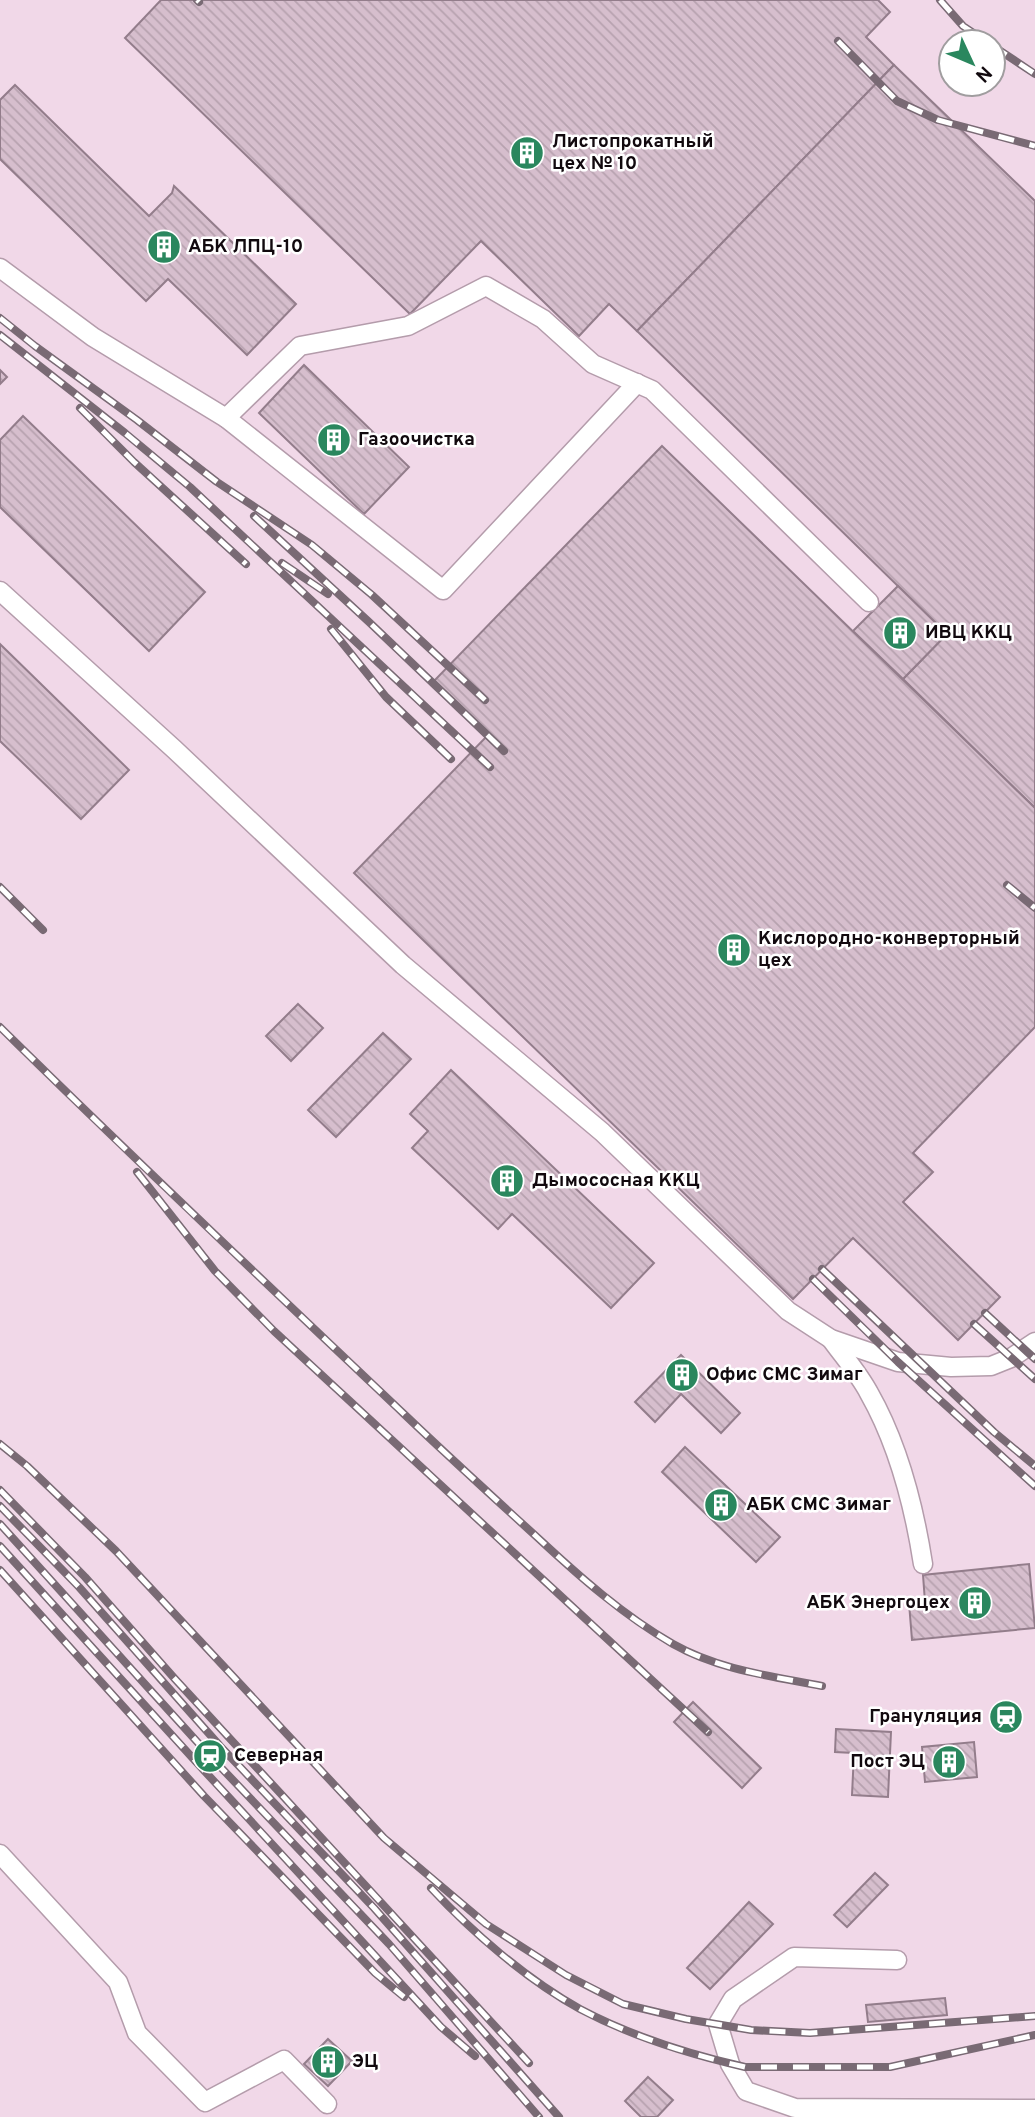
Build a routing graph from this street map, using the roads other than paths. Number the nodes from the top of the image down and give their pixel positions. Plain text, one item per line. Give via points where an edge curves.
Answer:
1 (0, 268) edge
2 (637, 383) junction
3 (226, 418) junction
4 (0, 591) edge
5 (869, 602) dead end
6 (831, 1339) junction
7 (1035, 1342) edge
8 (923, 1564) dead end
9 (0, 1854) edge
10 (897, 1960) dead end
11 (327, 2104) dead end
12 (1035, 2109) edge

1 - 3 lane via 93,337
2 - 3 lane via 593,364 544,319 486,286 408,326 300,345
2 - 3 lane via 443,590
2 - 5 lane via 652,390
4 - 6 lane via 402,965 601,1132 789,1311
6 - 7 lane via 898,1362 951,1367 991,1366
6 - 8 lane via 869,1393 893,1447 916,1521
9 - 11 lane via 118,1982 137,2033 205,2102 284,2060
10 - 12 lane via 793,1957 733,1999 718,2024 730,2064 746,2091 795,2108

